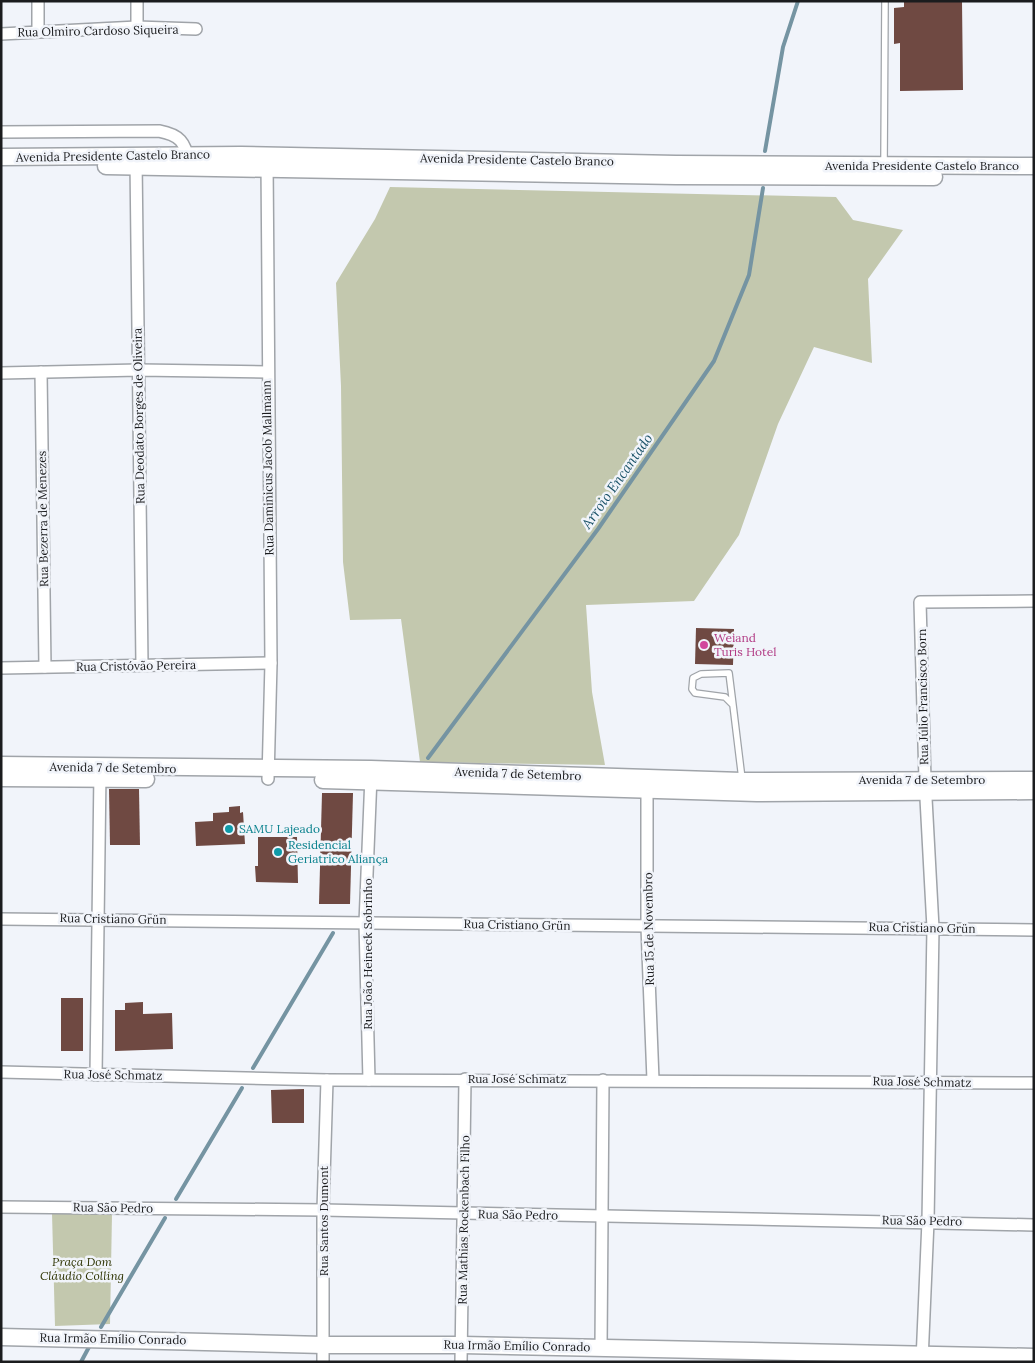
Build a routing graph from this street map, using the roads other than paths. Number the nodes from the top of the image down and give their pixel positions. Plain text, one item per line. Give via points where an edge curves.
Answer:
1 (38, 1) edge
2 (136, 1) edge
3 (885, 1) edge
4 (137, 28) junction
5 (196, 29) dead end
6 (38, 31) junction
7 (1, 34) edge
8 (1, 132) edge
9 (1, 157) edge
10 (136, 160) junction
11 (189, 160) junction
12 (268, 162) junction
13 (1034, 166) edge
14 (1, 167) edge
15 (883, 171) junction
16 (962, 171) junction
17 (1034, 177) edge
18 (139, 370) junction
19 (1, 372) edge
20 (41, 372) junction
21 (267, 372) junction
22 (1034, 601) edge
23 (271, 663) junction
24 (142, 666) junction
25 (45, 667) junction
26 (1, 668) edge
27 (733, 704) junction
28 (1, 765) edge
29 (100, 774) junction
30 (267, 774) junction
31 (371, 775) junction
32 (1, 778) edge
33 (1034, 780) edge
34 (647, 784) junction
35 (925, 786) junction
36 (742, 787) junction
37 (1034, 791) edge
38 (1, 918) edge
39 (97, 919) junction
40 (365, 923) junction
41 (647, 927) junction
42 (933, 928) junction
43 (1034, 930) edge
44 (1, 1072) edge
45 (96, 1075) junction
46 (465, 1079) junction
47 (327, 1080) junction
48 (369, 1080) junction
49 (603, 1080) junction
50 (653, 1080) junction
51 (931, 1082) junction
52 (1034, 1084) edge
53 (1, 1207) edge
54 (323, 1210) junction
55 (465, 1214) junction
56 (604, 1216) junction
57 (928, 1221) junction
58 (1034, 1224) edge
59 (1, 1336) edge
60 (324, 1345) junction
61 (462, 1345) junction
62 (601, 1355) edge
63 (1034, 1357) edge
64 (922, 1358) edge
65 (323, 1362) edge
66 (461, 1362) edge

1 - 6 street
2 - 4 street
3 - 15 lane
4 - 5 street, Rua Olmiro Cardoso Siqueira
4 - 6 street, Rua Olmiro Cardoso Siqueira
6 - 7 street, Rua Olmiro Cardoso Siqueira
8 - 11 street via 159,131 175,134 182,141
9 - 10 main road, Avenida Presidente Castelo Branco
10 - 11 main road, Avenida Presidente Castelo Branco
10 - 14 main road, Avenida Presidente Castelo Branco
10 - 18 street, Rua Deodato Borges de Oliveira
11 - 12 main road, Avenida Presidente Castelo Branco
12 - 15 main road, Avenida Presidente Castelo Branco via 676,176
12 - 21 street, Rua Daminicus Jacob Mallmann
13 - 16 main road, Avenida Presidente Castelo Branco
15 - 16 main road, Avenida Presidente Castelo Branco
16 - 17 main road, Avenida Presidente Castelo Branco
18 - 20 street
18 - 21 street
18 - 24 street, Rua Deodato Borges de Oliveira
19 - 20 street
20 - 25 street, Rua Bezerra de Menezes
21 - 23 street, Rua Daminicus Jacob Mallmann
22 - 35 street, Rua Júlio Francisco Born via 920,602
23 - 24 street, Rua Cristóvão Pereira
23 - 30 street, Rua Daminicus Jacob Mallmann
24 - 25 street, Rua Cristóvão Pereira
25 - 26 street, Rua Cristóvão Pereira
27 - 27 lane via 725,697 695,693 693,678 701,674 729,673
27 - 36 lane
28 - 29 main road, Avenida 7 de Setembro
29 - 30 main road, Avenida 7 de Setembro
29 - 32 main road, Avenida 7 de Setembro
29 - 39 street
30 - 31 main road, Avenida 7 de Setembro
31 - 34 main road, Avenida 7 de Setembro
31 - 40 street, Rua João Heineck Sobrinho
33 - 35 main road, Avenida 7 de Setembro
34 - 36 main road, Avenida 7 de Setembro
34 - 41 street, Rua 15 de Novembro
35 - 36 main road, Avenida 7 de Setembro
35 - 37 main road, Avenida 7 de Setembro
35 - 42 street, Rua Júlio Francisco Born
38 - 39 street, Rua Cristiano Grün
39 - 40 street, Rua Cristiano Grün
39 - 45 street
40 - 41 street, Rua Cristiano Grün
40 - 48 street, Rua João Heineck Sobrinho
41 - 42 street, Rua Cristiano Grün
41 - 50 street, Rua 15 de Novembro
42 - 43 street, Rua Cristiano Grün
42 - 51 street, Rua Júlio Francisco Born
44 - 45 street, Rua José Schmatz
45 - 47 street, Rua José Schmatz
46 - 48 street, Rua José Schmatz
46 - 49 street, Rua José Schmatz
46 - 55 street, Rua Mathias Rockenbach Filho
47 - 48 street, Rua José Schmatz
47 - 54 street, Rua Santos Dumont
49 - 50 street, Rua José Schmatz
49 - 56 street
50 - 51 street, Rua José Schmatz
51 - 52 street, Rua José Schmatz
51 - 57 street, Rua Júlio Francisco Born
53 - 54 street, Rua São Pedro
54 - 55 street, Rua São Pedro
54 - 60 street, Rua Santos Dumont
55 - 56 street, Rua São Pedro
55 - 61 street, Rua Mathias Rockenbach Filho
56 - 57 street, Rua São Pedro
56 - 62 street
57 - 58 street, Rua São Pedro
57 - 64 street, Rua Júlio Francisco Born
59 - 60 main road, Rua Irmão Emílio Conrado
60 - 61 main road, Rua Irmão Emílio Conrado
60 - 65 street, Rua Santos Dumont
61 - 62 main road, Rua Irmão Emílio Conrado
61 - 66 street, Rua Mathias Rockenbach Filho
62 - 64 main road, Rua Irmão Emílio Conrado
63 - 64 main road, Rua Irmão Emílio Conrado

